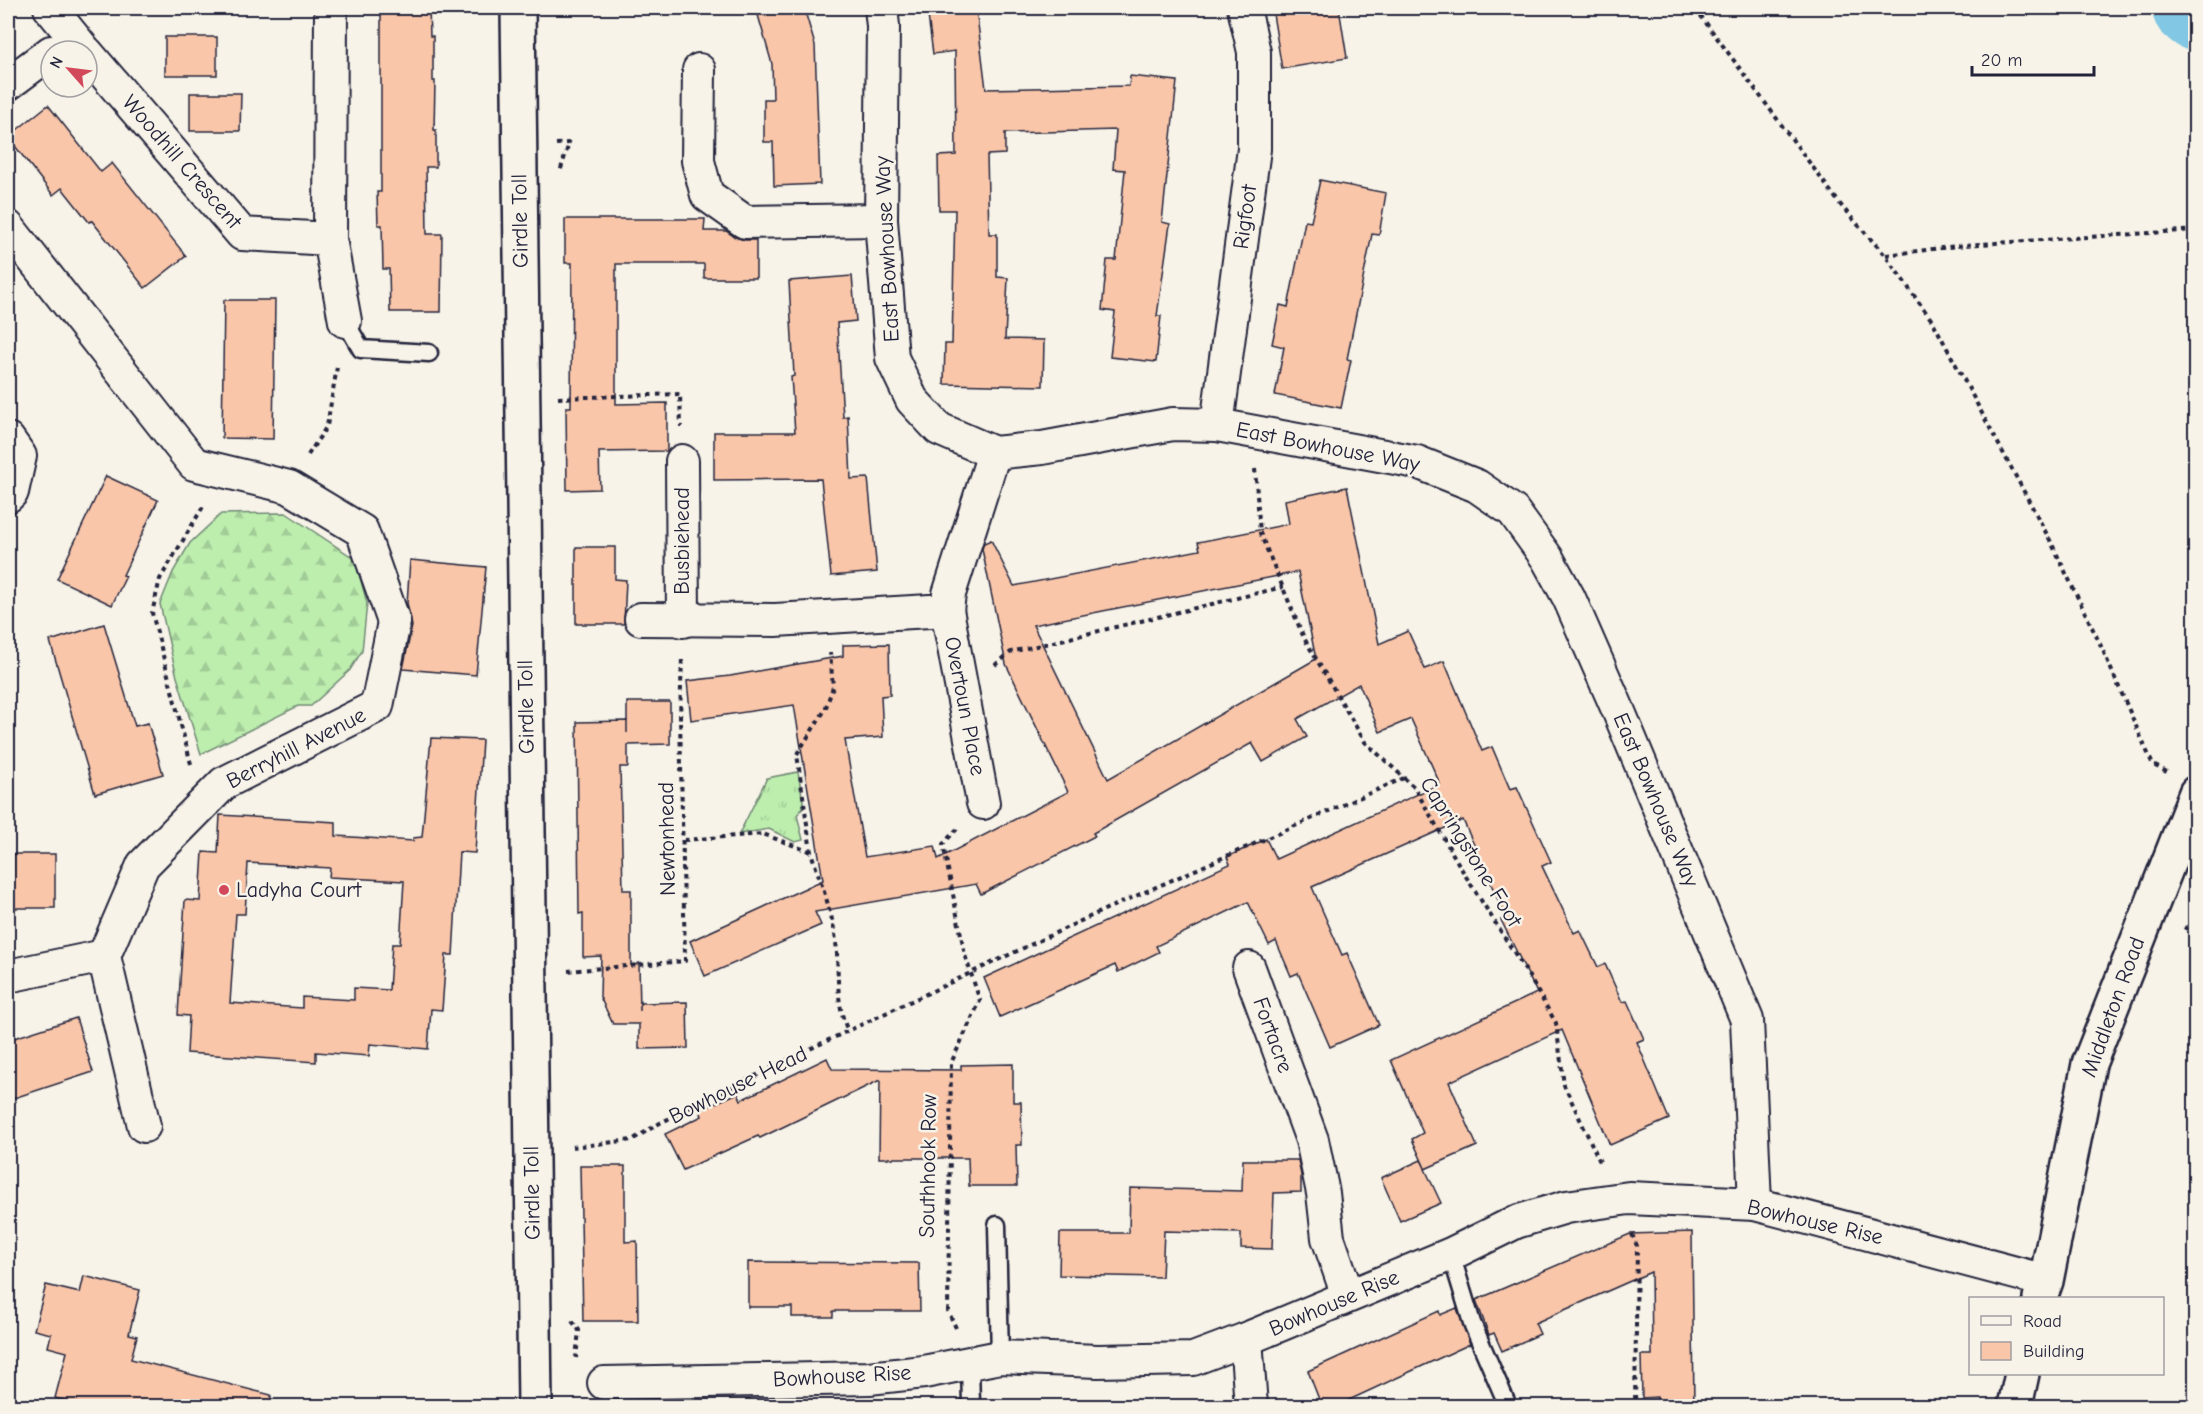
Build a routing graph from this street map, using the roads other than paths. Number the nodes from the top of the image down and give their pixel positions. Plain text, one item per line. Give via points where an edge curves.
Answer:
1 (50, 8) edge
2 (331, 8) edge
3 (518, 8) edge
4 (881, 8) edge
5 (1244, 8) edge
6 (65, 39) edge
7 (39, 66) edge
8 (699, 70) dead end
9 (99, 80) edge
10 (8, 84) edge
11 (881, 220) junction
12 (8, 227) edge
13 (330, 239) junction
14 (345, 321) joint
15 (429, 353) dead end
16 (1217, 426) junction
17 (8, 439) edge
18 (994, 453) junction
19 (682, 460) road end
20 (8, 496) edge
21 (947, 610) junction
22 (641, 619) dead end
23 (683, 621) junction
24 (2185, 784) edge
25 (983, 803) road end
26 (104, 956) junction
27 (1249, 968) dead end
28 (8, 976) edge
29 (144, 1126) dead end
30 (1755, 1204) junction
31 (997, 1225) dead end
32 (1450, 1254) junction
33 (2043, 1290) edge
34 (1348, 1296) junction
35 (1246, 1340) junction
36 (985, 1360) junction
37 (2022, 1375) edge
38 (604, 1383) dead end
39 (707, 1393) edge
40 (535, 1407) edge
41 (971, 1407) edge
42 (1251, 1407) edge
43 (1508, 1407) edge
44 (2015, 1407) edge

1 - 6 street, Woodhill Crescent
2 - 13 street
3 - 40 street, Girdle Toll
4 - 11 street, East Bowhouse Way
5 - 16 street, Rigfoot via 1254,52 1254,149
7 - 10 street
8 - 11 street via 698,161 707,195 745,222
9 - 13 street, Woodhill Crescent via 242,234
11 - 18 street, East Bowhouse Way via 892,358 912,400 939,429
12 - 26 street, Berryhill Avenue via 194,464 288,486 362,531 394,621 377,706 224,783 143,865
13 - 14 street
14 - 15 lane via 361,350
16 - 18 street, East Bowhouse Way via 1173,424
16 - 30 street, East Bowhouse Way via 1417,462 1477,486 1513,511 1547,558 1619,712 1747,1020
17 - 20 street via 20,456
18 - 21 street
19 - 23 street, Busbiehead
21 - 23 street
21 - 25 street, Overtoun Place
22 - 23 street
24 - 33 street, Middleton Road via 2089,1064
26 - 28 street
26 - 29 street
27 - 34 street, Fortacre via 1312,1140 1328,1238
30 - 32 street, Bowhouse Rise via 1629,1198 1566,1207 1516,1222
30 - 33 street, Bowhouse Rise
31 - 36 lane
32 - 34 street, Bowhouse Rise
32 - 43 lane via 1472,1323
34 - 35 street, Bowhouse Rise
35 - 36 street, Bowhouse Rise via 1193,1359
35 - 42 street
36 - 39 street, Bowhouse Rise via 924,1372
36 - 41 lane
37 - 44 street
38 - 39 street, Bowhouse Rise

